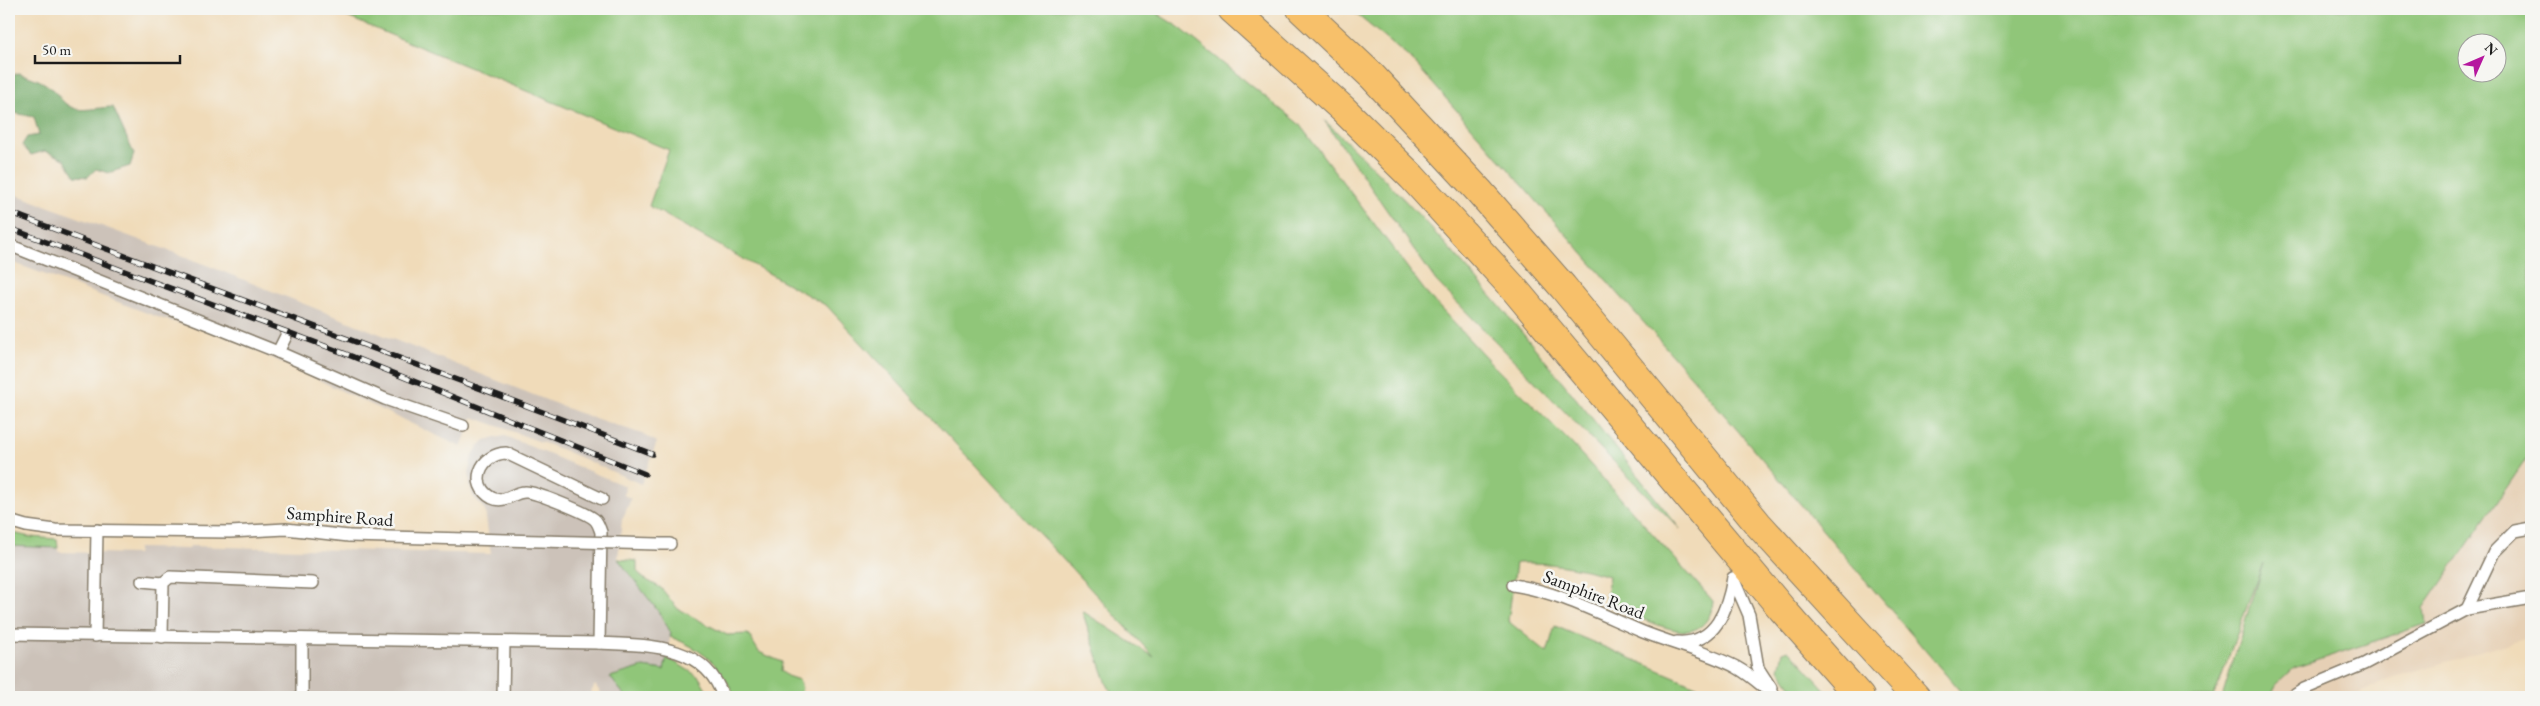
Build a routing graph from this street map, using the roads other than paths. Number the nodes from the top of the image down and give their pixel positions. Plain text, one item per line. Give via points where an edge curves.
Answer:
1 (1232, 9) edge
2 (1301, 9) edge
3 (9, 245) edge
4 (286, 336) dead end
5 (278, 352) junction
6 (1613, 406) junction
7 (463, 426) dead end
8 (602, 499) dead end
9 (9, 521) edge
10 (2531, 528) edge
11 (97, 530) junction
12 (664, 544) dead end
13 (1733, 578) junction
14 (142, 581) dead end
15 (163, 583) junction
16 (312, 583) dead end
17 (1513, 584) dead end
18 (2531, 598) edge
19 (2467, 609) junction
20 (9, 634) edge
21 (95, 636) junction
22 (162, 637) junction
23 (1661, 638) junction
24 (302, 639) junction
25 (504, 642) junction
26 (600, 643) junction
27 (302, 697) edge
28 (503, 697) edge
29 (723, 697) edge
30 (1777, 697) edge
31 (1860, 697) edge
32 (1916, 697) edge
33 (2292, 697) edge

1 - 6 highway via 1344,110 1412,177 1516,291
2 - 32 highway via 1372,76 1479,191 1575,301 1758,524
3 - 5 lane
4 - 5 lane
5 - 7 lane via 385,399
6 - 13 highway
6 - 31 highway via 1782,609
8 - 26 lane via 506,453 492,455 481,467 480,484 491,497 500,500 529,492 596,520 601,532
9 - 11 lane, Samphire Road via 48,529
10 - 19 lane via 2515,531 2494,552
11 - 12 lane, Samphire Road, bridge via 230,532 286,529 349,536
11 - 21 lane
13 - 23 lane, Samphire Road via 1726,612 1712,630 1687,642
13 - 30 lane, Samphire Road via 1749,615 1758,668
14 - 15 lane
15 - 16 lane via 170,576
15 - 22 lane
17 - 23 lane, Samphire Road via 1567,600
18 - 19 lane
19 - 33 lane via 2364,664
20 - 21 lane
21 - 22 lane
22 - 24 lane
23 - 30 lane, Samphire Road via 1736,667
24 - 25 lane
24 - 27 lane
25 - 26 lane
25 - 28 lane
26 - 29 lane via 659,646 681,653 709,674

